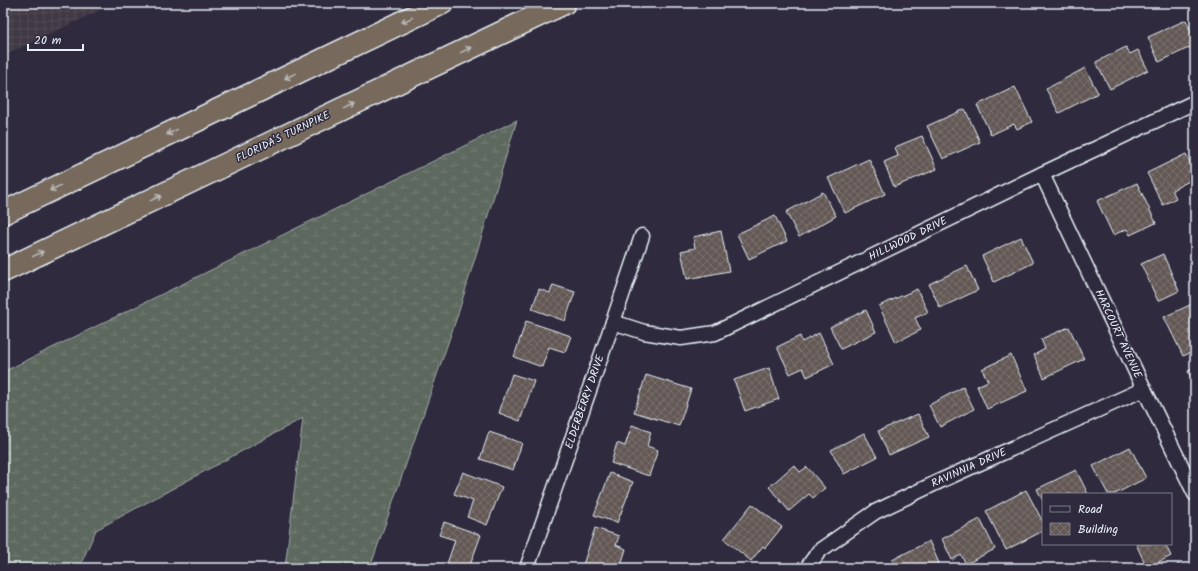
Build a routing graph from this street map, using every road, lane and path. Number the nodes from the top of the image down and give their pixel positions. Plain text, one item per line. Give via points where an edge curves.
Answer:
1 (442, 3) edge
2 (564, 3) edge
3 (1195, 102) edge
4 (1042, 174) junction
5 (3, 212) edge
6 (642, 236) dead end
7 (3, 271) edge
8 (613, 322) junction
9 (1144, 390) junction
10 (1195, 494) edge
11 (527, 568) edge
12 (807, 568) edge

1 -> 5 highway
7 -> 2 highway, FLORIDA'S TURNPIKE
3 - 4 street, HILLWOOD DRIVE
4 - 8 street, HILLWOOD DRIVE via 715,333 681,338 644,332
4 - 9 street, HARCOURT AVENUE
6 - 8 street, ELDERBERRY DRIVE
8 - 11 street, ELDERBERRY DRIVE
9 - 10 street, HARCOURT AVENUE
9 - 12 street, RAVINNIA DRIVE via 874,512 819,551

